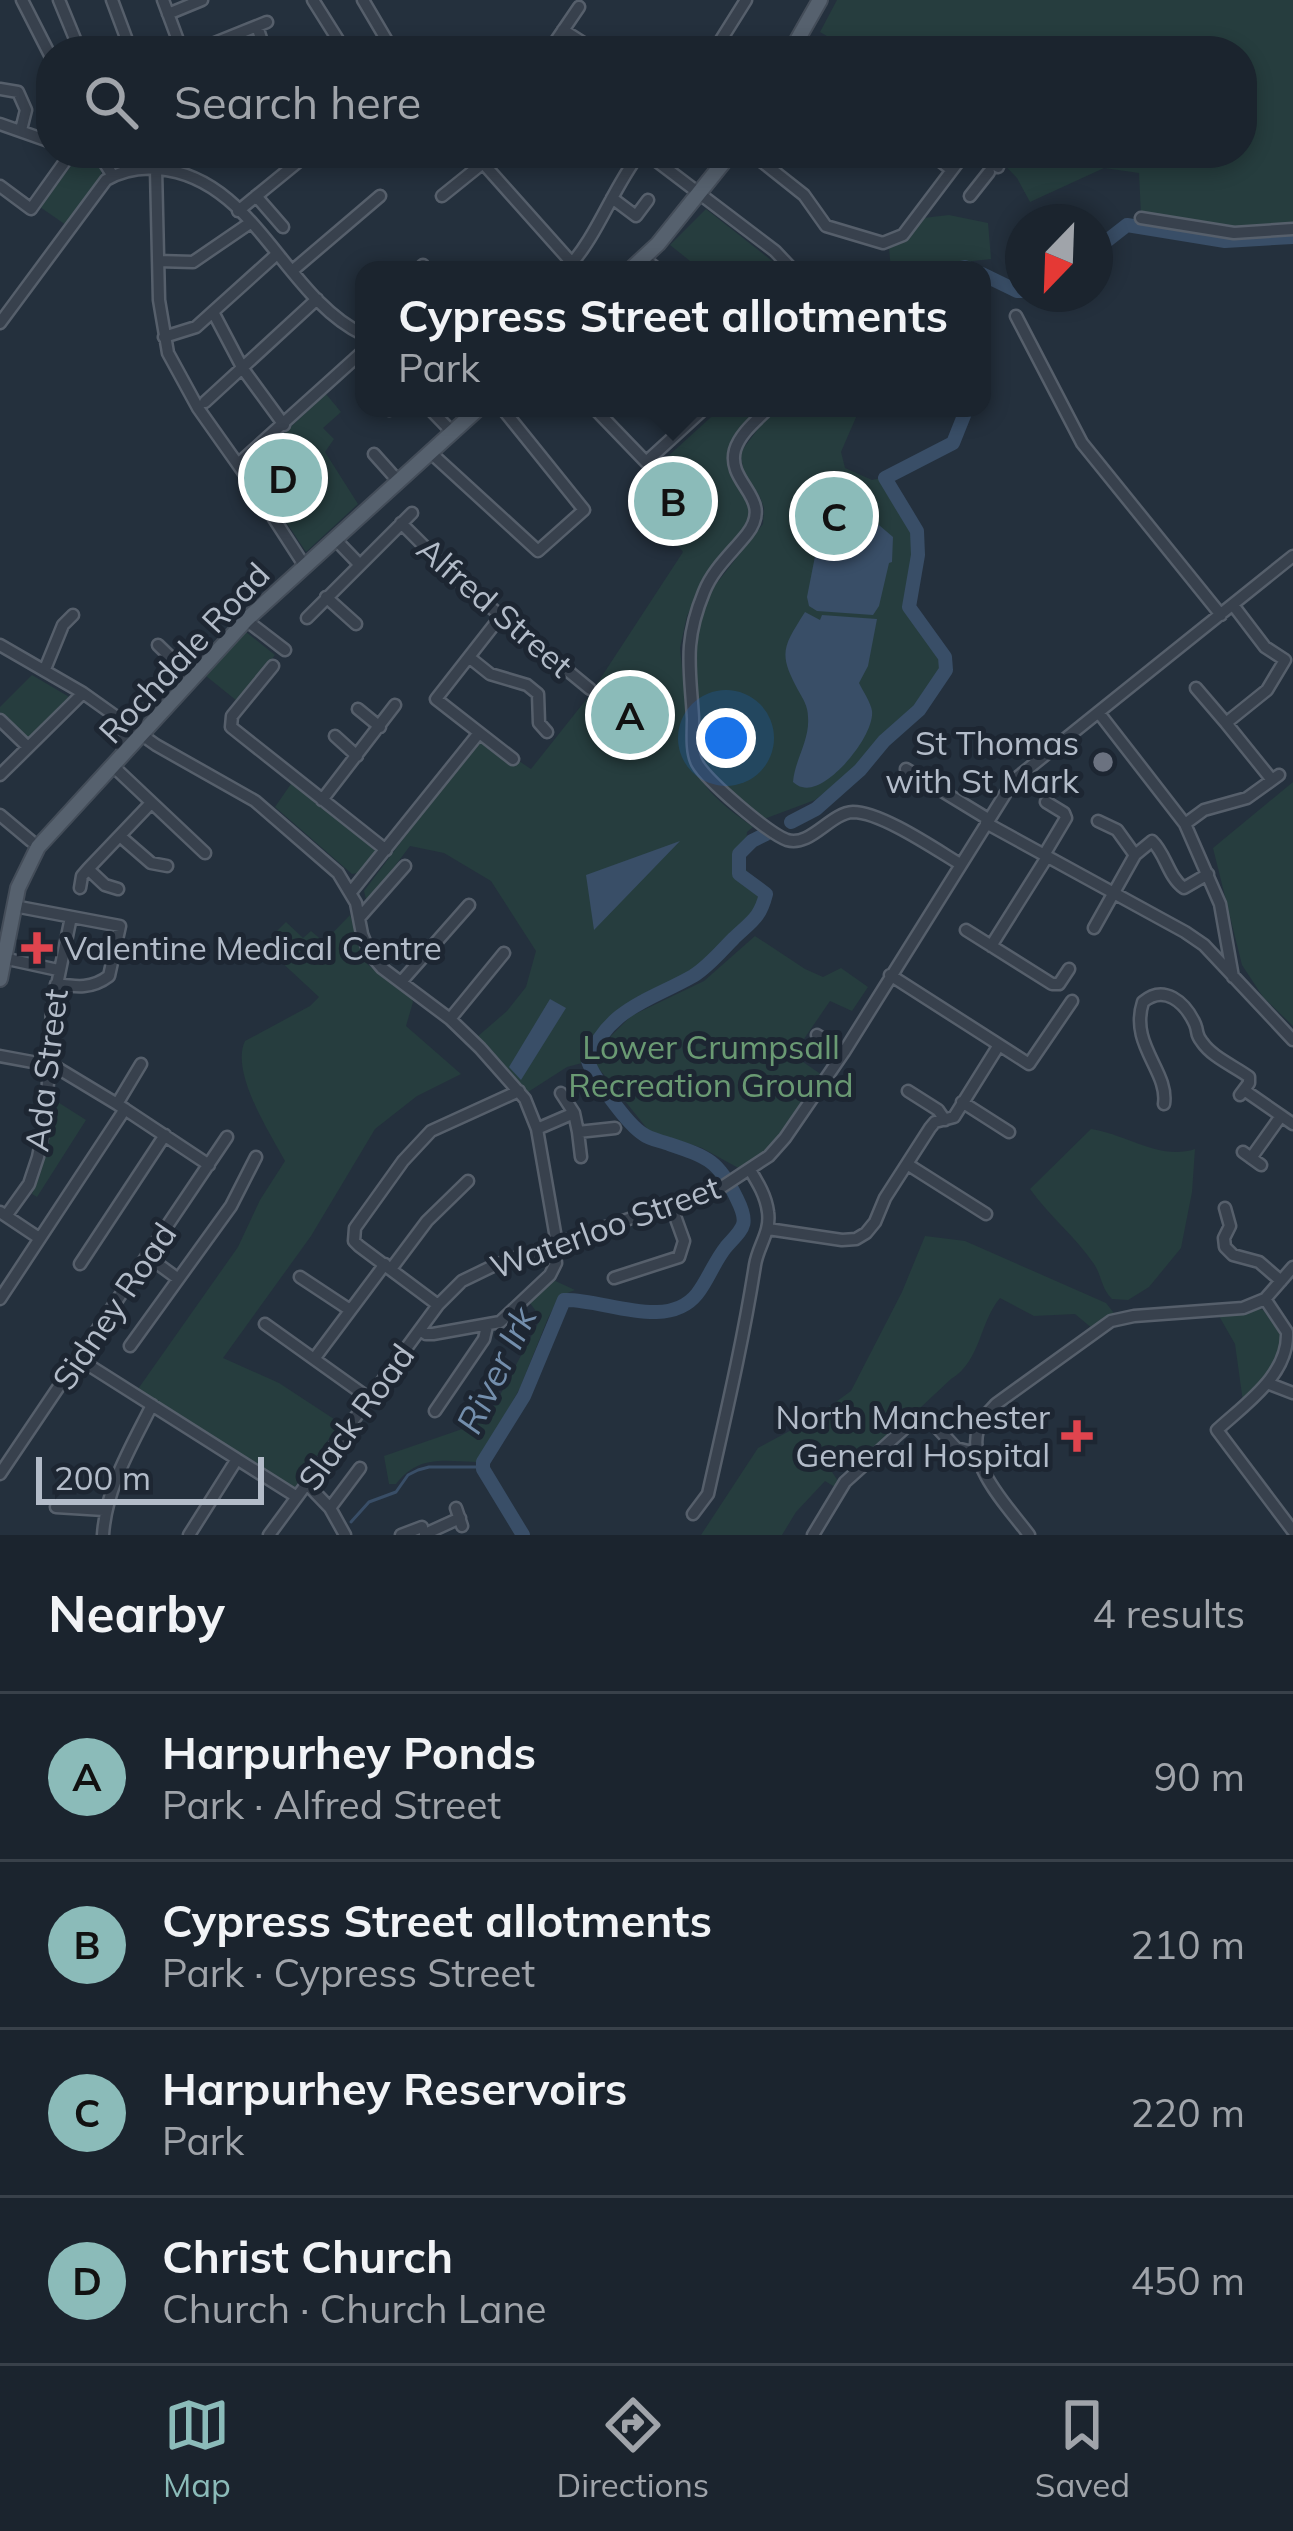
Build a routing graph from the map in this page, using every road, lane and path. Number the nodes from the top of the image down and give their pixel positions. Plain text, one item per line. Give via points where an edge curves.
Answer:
1 (22, 0) edge
2 (59, 0) edge
3 (112, 0) edge
4 (163, 0) edge
5 (202, 0) edge
6 (313, 0) edge
7 (364, 0) edge
8 (746, 0) edge
9 (820, 0) edge
10 (579, 7) dead end
11 (168, 14) junction
12 (563, 30) junction
13 (40, 36) edge
14 (74, 36) edge
15 (125, 36) edge
16 (176, 36) edge
17 (232, 36) edge
18 (264, 36) edge
19 (336, 36) edge
20 (384, 36) edge
21 (559, 36) edge
22 (572, 36) edge
23 (723, 36) edge
24 (800, 36) edge
25 (0, 89) edge
26 (0, 124) edge
27 (21, 130) junction
28 (36, 136) edge
29 (62, 168) edge
30 (108, 168) edge
31 (291, 168) edge
32 (469, 168) edge
33 (486, 168) edge
34 (630, 168) edge
35 (664, 168) edge
36 (719, 168) edge
37 (771, 168) edge
38 (952, 168) joint
39 (993, 168) edge
40 (156, 169) junction
41 (113, 176) junction
42 (0, 186) edge
43 (700, 193) junction
44 (256, 196) junction
45 (380, 196) dead end
46 (442, 196) dead end
47 (612, 198) junction
48 (648, 200) dead end
49 (238, 211) junction
50 (1141, 218) dead end
51 (250, 223) junction
52 (283, 227) dead end
53 (1293, 229) edge
54 (277, 254) junction
55 (644, 258) junction
56 (158, 261) junction
57 (564, 261) edge
58 (573, 261) edge
59 (640, 261) edge
60 (648, 261) edge
61 (784, 261) edge
62 (292, 271) junction
63 (317, 298) junction
64 (213, 312) junction
65 (1016, 316) dead end
66 (1, 320) edge
67 (355, 331) edge
68 (164, 337) junction
69 (355, 359) edge
70 (243, 369) junction
71 (205, 402) dead end
72 (438, 417) edge
73 (469, 417) edge
74 (509, 417) edge
75 (603, 417) edge
76 (676, 417) edge
77 (696, 417) edge
78 (761, 417) edge
79 (284, 425) junction
80 (685, 427) junction
81 (452, 433) junction
82 (431, 453) junction
83 (374, 454) dead end
84 (238, 464) junction
85 (400, 482) junction
86 (412, 513) dead end
87 (401, 523) junction
88 (334, 539) junction
89 (1293, 556) edge
90 (359, 564) junction
91 (304, 565) junction
92 (326, 597) junction
93 (1233, 605) junction
94 (73, 615) dead end
95 (1221, 615) junction
96 (501, 616) junction
97 (307, 619) dead end
98 (246, 620) junction
99 (356, 624) dead end
100 (0, 645) edge
101 (158, 645) dead end
102 (285, 650) dead end
103 (470, 658) junction
104 (1289, 662) edge
105 (272, 665) dead end
106 (45, 669) junction
107 (191, 677) junction
108 (1196, 688) dead end
109 (590, 689) dead end
110 (83, 693) junction
111 (395, 705) dead end
112 (358, 709) dead end
113 (113, 712) junction
114 (1099, 713) junction
115 (0, 720) edge
116 (1226, 723) junction
117 (380, 727) junction
118 (548, 732) dead end
119 (478, 733) junction
120 (143, 734) junction
121 (334, 736) dead end
122 (28, 747) junction
123 (357, 756) junction
124 (513, 759) dead end
125 (116, 765) junction
126 (906, 769) dead end
127 (0, 775) edge
128 (322, 800) junction
129 (1046, 802) dead end
130 (152, 803) junction
131 (0, 814) edge
132 (987, 821) junction
133 (1098, 821) dead end
134 (1186, 824) junction
135 (122, 837) junction
136 (31, 841) dead end
137 (386, 850) junction
138 (205, 853) dead end
139 (1046, 856) junction
140 (1135, 856) junction
141 (959, 864) junction
142 (167, 866) dead end
143 (405, 866) dead end
144 (88, 869) junction
145 (1208, 874) junction
146 (80, 888) dead end
147 (118, 889) dead end
148 (351, 892) junction
149 (1114, 895) junction
150 (469, 905) dead end
151 (14, 906) junction
152 (71, 917) junction
153 (360, 917) junction
154 (1094, 928) dead end
155 (966, 930) dead end
156 (991, 946) junction
157 (504, 953) dead end
158 (4, 958) junction
159 (1069, 969) dead end
160 (58, 970) junction
161 (890, 975) junction
162 (1233, 977) junction
163 (0, 980) edge
164 (400, 982) junction
165 (56, 984) junction
166 (1072, 1001) dead end
167 (449, 1019) junction
168 (817, 1035) dead end
169 (1293, 1040) edge
170 (999, 1045) junction
171 (844, 1052) junction
172 (0, 1056) edge
173 (48, 1064) junction
174 (141, 1064) dead end
175 (519, 1091) junction
176 (908, 1091) dead end
177 (561, 1093) dead end
178 (962, 1102) junction
179 (1164, 1104) dead end
180 (121, 1106) junction
181 (574, 1113) junction
182 (1281, 1116) junction
183 (945, 1120) junction
184 (1293, 1124) edge
185 (615, 1128) dead end
186 (537, 1129) junction
187 (578, 1132) junction
188 (1010, 1132) dead end
189 (165, 1135) junction
190 (227, 1137) dead end
191 (256, 1157) dead end
192 (581, 1157) dead end
193 (1252, 1158) dead end
194 (907, 1164) junction
195 (209, 1165) junction
196 (750, 1170) junction
197 (468, 1181) dead end
198 (671, 1205) junction
199 (1225, 1208) dead end
200 (3, 1214) edge
201 (986, 1214) dead end
202 (1242, 1219) dead end
203 (1230, 1226) junction
204 (768, 1229) junction
205 (39, 1238) junction
206 (555, 1245) junction
207 (147, 1256) junction
208 (80, 1264) dead end
209 (388, 1267) junction
210 (1293, 1267) edge
211 (618, 1272) dead end
212 (177, 1277) junction
213 (300, 1277) dead end
214 (1281, 1282) junction
215 (752, 1291) junction
216 (770, 1294) dead end
217 (0, 1299) edge
218 (1265, 1299) junction
219 (438, 1305) junction
220 (350, 1310) junction
221 (265, 1324) dead end
222 (487, 1326) junction
223 (420, 1330) junction
224 (130, 1346) dead end
225 (79, 1359) junction
226 (314, 1359) junction
227 (1267, 1383) junction
228 (1293, 1393) edge
229 (370, 1399) junction
230 (152, 1405) junction
231 (435, 1411) dead end
232 (976, 1453) junction
233 (237, 1459) junction
234 (360, 1468) dead end
235 (0, 1474) edge
236 (306, 1484) junction
237 (297, 1497) junction
238 (56, 1507) dead end
239 (330, 1508) junction
240 (104, 1510) junction
241 (693, 1514) dead end
242 (459, 1517) dead end
243 (423, 1529) edge
244 (1293, 1531) edge
245 (103, 1535) edge
246 (189, 1535) edge
247 (269, 1535) edge
248 (345, 1535) edge
249 (401, 1535) edge
250 (813, 1535) edge
251 (1029, 1535) edge

1 - 13 street
2 - 14 street
3 - 15 street
4 - 11 street
5 - 11 street
6 - 19 street
7 - 20 street
8 - 23 street
9 - 24 main road
10 - 12 street
11 - 16 street
12 - 21 street
12 - 22 street
17 - 18 street via 262,24
25 - 27 street via 19,92 26,110
26 - 27 street
27 - 28 street
29 - 42 street via 31,209
30 - 41 street
31 - 44 street
32 - 46 street
33 - 57 street
34 - 47 street
35 - 43 street
36 - 43 main road
37 - 38 street via 826,226 883,244 903,236
38 - 39 street via 974,192
40 - 41 street
40 - 49 street via 204,181
40 - 56 street
41 - 66 street
43 - 55 main road
43 - 61 street
44 - 49 street
44 - 52 street
45 - 62 street
47 - 48 street via 636,216
47 - 58 street
49 - 51 street
50 - 53 street via 1234,233
51 - 54 street
51 - 56 street via 193,262
54 - 62 street
54 - 64 street
55 - 59 main road
55 - 60 street
56 - 68 street
62 - 63 street
63 - 67 street
63 - 70 street
64 - 68 street
64 - 70 street
65 - 95 street via 1082,443
68 - 84 street via 193,400
69 - 79 street
70 - 71 street
70 - 79 street
72 - 81 street
73 - 81 main road, Rochdale Road
74 - 82 street via 584,510 538,550
75 - 80 street via 646,462
76 - 80 street
77 - 80 street
78 - 141 street via 734,461 754,501 754,522 706,587 694,620 694,758 714,785 786,839 803,839 856,812
79 - 84 street
81 - 82 main road, Rochdale Road
82 - 85 main road, Rochdale Road
83 - 85 street
84 - 91 street
85 - 88 main road, Rochdale Road
86 - 87 street, Alfred Street
87 - 90 street, Alfred Street
87 - 96 street, Alfred Street
88 - 90 street
88 - 91 main road, Rochdale Road
89 - 93 street, Waterloo Street
90 - 92 street, Alfred Street
91 - 98 main road, Rochdale Road
92 - 97 street, Alfred Street
92 - 99 street
93 - 95 street, Waterloo Street
93 - 104 street via 1265,647
94 - 106 street
95 - 114 street, Waterloo Street
96 - 103 street
96 - 109 street, Alfred Street
98 - 102 street
98 - 107 main road, Rochdale Road
100 - 106 street
101 - 107 street
103 - 118 street via 538,694 539,723
103 - 119 street via 436,699
104 - 116 street
105 - 128 street via 231,727
106 - 110 street
107 - 120 main road, Rochdale Road
108 - 116 street
110 - 113 street
110 - 122 street
111 - 117 street
112 - 117 street
113 - 120 street
113 - 125 street via 125,736
114 - 132 street, Waterloo Street via 1022,772
114 - 134 street
115 - 122 street
116 - 134 street via 1276,777
117 - 123 street
119 - 124 street
119 - 137 street
120 - 125 main road, Rochdale Road
120 - 148 street via 255,801
121 - 123 street
122 - 127 street
123 - 128 street
125 - 130 street
125 - 151 main road, Rochdale Road via 38,848
126 - 132 street
128 - 137 street
129 - 139 street via 1066,818
130 - 135 street
130 - 138 street
131 - 136 street
132 - 139 street
132 - 141 street, Waterloo Street
133 - 140 street via 1117,830
134 - 145 street
135 - 142 street via 151,863
135 - 144 street
137 - 148 street
139 - 149 street
139 - 156 street
140 - 145 street via 1155,842 1184,888
140 - 149 street
141 - 161 street, Waterloo Street
143 - 153 street
144 - 146 street
144 - 147 street
145 - 162 street
148 - 153 street
149 - 154 street
149 - 162 street via 1204,945
150 - 164 street
151 - 152 street
151 - 158 main road, Rochdale Road
152 - 160 street, Ada Street
152 - 165 street via 120,926 110,976 81,988
153 - 164 street via 370,954
155 - 156 street
156 - 159 street via 1052,984
157 - 167 street
158 - 160 street
158 - 163 main road, Rochdale Road
160 - 165 street, Ada Street
161 - 170 street
161 - 171 street, Waterloo Street
162 - 169 street
164 - 167 street
165 - 173 street, Ada Street
166 - 170 street via 1032,1066
167 - 175 street
168 - 171 street
170 - 178 street
171 - 196 street, Waterloo Street via 785,1138
172 - 173 street
173 - 180 street
173 - 200 street, Ada Street via 38,1157 29,1184
174 - 180 street
175 - 186 street
175 - 209 street via 431,1132 403,1162 353,1235
176 - 183 street
177 - 181 street
178 - 183 street
178 - 188 street
179 - 182 street via 1172,1089 1148,1056 1140,1008 1161,993 1176,999 1211,1051 1249,1077 1242,1093
180 - 189 street
180 - 205 street
181 - 186 street
181 - 187 street
182 - 184 street
182 - 193 street
183 - 194 street via 933,1124
185 - 187 street
186 - 206 street
187 - 192 street
189 - 195 street
189 - 208 street
190 - 195 street, Sidney Road
191 - 212 street via 231,1206
194 - 201 street
194 - 204 street via 872,1227 856,1239
195 - 207 street, Sidney Road
196 - 198 street, Waterloo Street
196 - 204 street
197 - 209 street
198 - 206 street, Waterloo Street
198 - 211 street via 684,1241 679,1257
199 - 203 street
200 - 205 street
202 - 203 street
203 - 214 street via 1225,1247
204 - 215 street
205 - 217 street
206 - 219 street, Waterloo Street via 479,1272
206 - 222 street via 550,1275
207 - 212 street
207 - 225 street, Sidney Road
209 - 219 street
209 - 220 street
210 - 214 street
212 - 224 street
213 - 220 street
214 - 218 street
215 - 216 street
215 - 241 street via 708,1493
218 - 227 street via 1288,1338
218 - 232 street via 1111,1321 996,1404 982,1420
219 - 223 street, Waterloo Street
220 - 226 street
221 - 226 street
222 - 223 street, Slack Road
222 - 231 street
223 - 229 street, Slack Road
225 - 230 street
225 - 235 street, Sidney Road
226 - 229 street
227 - 228 street
227 - 244 street via 1217,1430
229 - 236 street, Slack Road
230 - 233 street
230 - 240 street
232 - 250 street via 956,1448 933,1422 914,1421 845,1482
232 - 251 street
233 - 237 street
233 - 246 street
234 - 239 street
236 - 237 street, Slack Road
236 - 239 street
237 - 247 street, Slack Road
238 - 240 street
239 - 248 street
240 - 245 street
242 - 243 street
243 - 249 street

